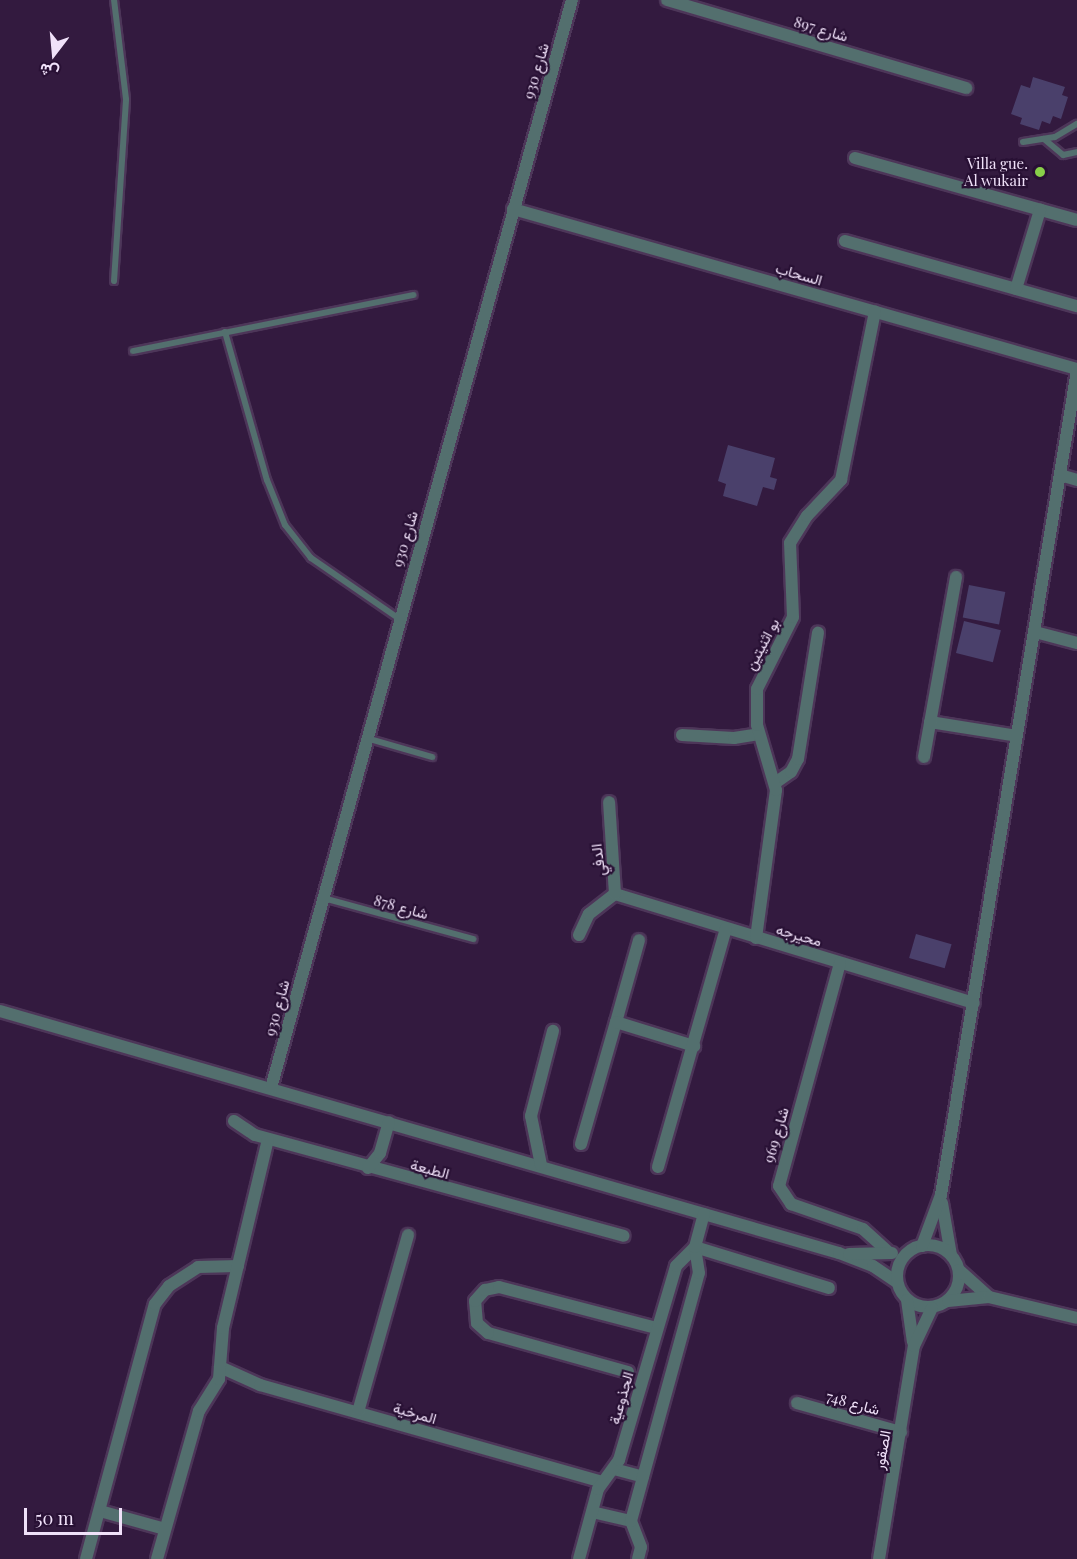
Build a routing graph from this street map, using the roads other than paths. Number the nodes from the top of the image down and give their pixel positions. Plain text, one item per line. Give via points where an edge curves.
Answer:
1 (114, 0) edge
2 (572, 0) edge
3 (667, 0) edge
4 (966, 88) dead end
5 (1077, 124) edge
6 (1044, 139) junction
7 (1023, 142) dead end
8 (1077, 152) edge
9 (855, 158) dead end
10 (513, 209) junction
11 (1040, 210) junction
12 (1077, 220) edge
13 (845, 241) dead end
14 (114, 281) dead end
15 (1016, 289) junction
16 (412, 295) dead end
17 (1077, 306) edge
18 (874, 310) junction
19 (225, 332) junction
20 (133, 351) dead end
21 (1077, 370) edge
22 (1060, 475) junction
23 (1077, 480) edge
24 (956, 577) dead end
25 (398, 618) junction
26 (1035, 632) junction
27 (818, 633) dead end
28 (1077, 643) edge
29 (930, 722) junction
30 (759, 734) junction
31 (682, 735) dead end
32 (1017, 736) junction
33 (366, 737) junction
34 (432, 757) dead end
35 (924, 757) dead end
36 (775, 783) junction
37 (609, 802) dead end
38 (615, 894) junction
39 (322, 898) junction
40 (726, 929) junction
41 (579, 935) dead end
42 (756, 938) junction
43 (473, 939) dead end
44 (639, 940) dead end
45 (840, 963) junction
46 (974, 1003) junction
47 (0, 1011) edge
48 (616, 1022) junction
49 (553, 1031) dead end
50 (694, 1046) junction
51 (271, 1088) junction
52 (234, 1121) dead end
53 (389, 1122) junction
54 (268, 1139) junction
55 (581, 1144) dead end
56 (541, 1165) junction
57 (658, 1167) dead end
58 (368, 1168) junction
59 (941, 1195) junction
60 (704, 1214) junction
61 (408, 1235) dead end
62 (622, 1236) dead end
63 (922, 1246) junction
64 (695, 1247) junction
65 (909, 1251) junction
66 (839, 1253) junction
67 (890, 1253) junction
68 (951, 1255) junction
69 (238, 1266) junction
70 (959, 1270) junction
71 (897, 1282) junction
72 (830, 1288) dead end
73 (989, 1297) junction
74 (907, 1300) junction
75 (948, 1301) junction
76 (932, 1308) junction
77 (1077, 1318) edge
78 (656, 1328) junction
79 (914, 1347) junction
80 (220, 1367) junction
81 (628, 1372) dead end
82 (796, 1403) dead end
83 (358, 1412) junction
84 (901, 1432) junction
85 (614, 1469) junction
86 (643, 1477) junction
87 (603, 1482) junction
88 (100, 1511) junction
89 (592, 1512) junction
90 (631, 1521) junction
91 (165, 1529) junction
92 (86, 1559) edge
93 (157, 1559) edge
94 (579, 1559) edge
95 (638, 1559) edge
96 (879, 1559) edge

1 - 14 lane via 126,99
2 - 10 street, شارع 930
3 - 4 street, شارع 897
5 - 6 lane
6 - 7 lane
6 - 8 lane via 1063,155
9 - 11 street
10 - 18 street, السحاب
10 - 25 street, شارع 930
11 - 12 street
11 - 15 street
13 - 15 street
15 - 17 street
16 - 19 lane
18 - 21 street, السحاب
18 - 30 street, بو اثنيتين via 841,480 807,516 790,543 795,606 759,679 755,707
19 - 20 lane
19 - 25 lane via 267,480 285,525 311,558
21 - 22 street
22 - 23 street
22 - 26 street
24 - 29 street
25 - 33 street, شارع 930
26 - 28 street
26 - 32 street
27 - 36 street via 798,759 791,772
29 - 32 street
29 - 35 street
30 - 31 street via 734,738
30 - 36 street, بو اثنيتين
32 - 46 street
33 - 34 lane
33 - 39 street, شارع 930
36 - 42 street, بو اثنيتين
37 - 38 street, الدفي
38 - 40 street, محيرجه
38 - 41 street, الدفي via 589,914
39 - 43 lane, شارع 878
39 - 51 street, شارع 930
40 - 42 street, محيرجه
40 - 50 street
42 - 45 street, محيرجه
44 - 48 street
45 - 46 street, محيرجه
45 - 67 street, شارع 969 via 779,1186 792,1204 863,1229
46 - 59 street
47 - 51 street
48 - 50 street
48 - 55 street
49 - 56 street via 531,1116
50 - 57 street
51 - 53 street
52 - 54 street, الطبعة via 249,1133
53 - 56 street
53 - 58 street via 380,1153
54 - 58 street, الطبعة
54 - 69 street
56 - 60 street
58 - 62 street, الطبعة
59 - 63 street
59 - 68 street
60 - 64 street, الجذوعية
60 - 66 street
61 - 83 street
63 - 65 street
63 - 68 street via 938,1247
64 - 72 street
64 - 78 street, الجذوعية via 679,1260
64 - 86 street, الجذوعية via 699,1274
65 - 67 street
65 - 71 street via 899,1265
66 - 67 street
66 - 71 street via 873,1266
68 - 70 street
69 - 80 street via 221,1338
69 - 88 street via 198,1267 169,1286 156,1304
70 - 73 street
70 - 75 street via 958,1287
71 - 74 street
73 - 75 street
73 - 77 street
74 - 76 street
74 - 79 street, الصقور
75 - 76 street
76 - 79 street, الصقور
78 - 81 street via 500,1287 485,1290 475,1301 477,1323 488,1333
78 - 85 street, الجذوعية
79 - 84 street, الصقور
80 - 83 street, المرخية via 248,1381
80 - 91 street via 217,1385 199,1411
82 - 84 street, شارع 748
83 - 87 street, المرخية
84 - 96 street, الصقور
85 - 86 street
85 - 87 street, الجذوعية
86 - 90 street, الجذوعية
87 - 89 street, الجذوعية
88 - 91 street
88 - 92 street
89 - 90 street
89 - 94 street, الجذوعية
90 - 95 street via 641,1548
91 - 93 street

